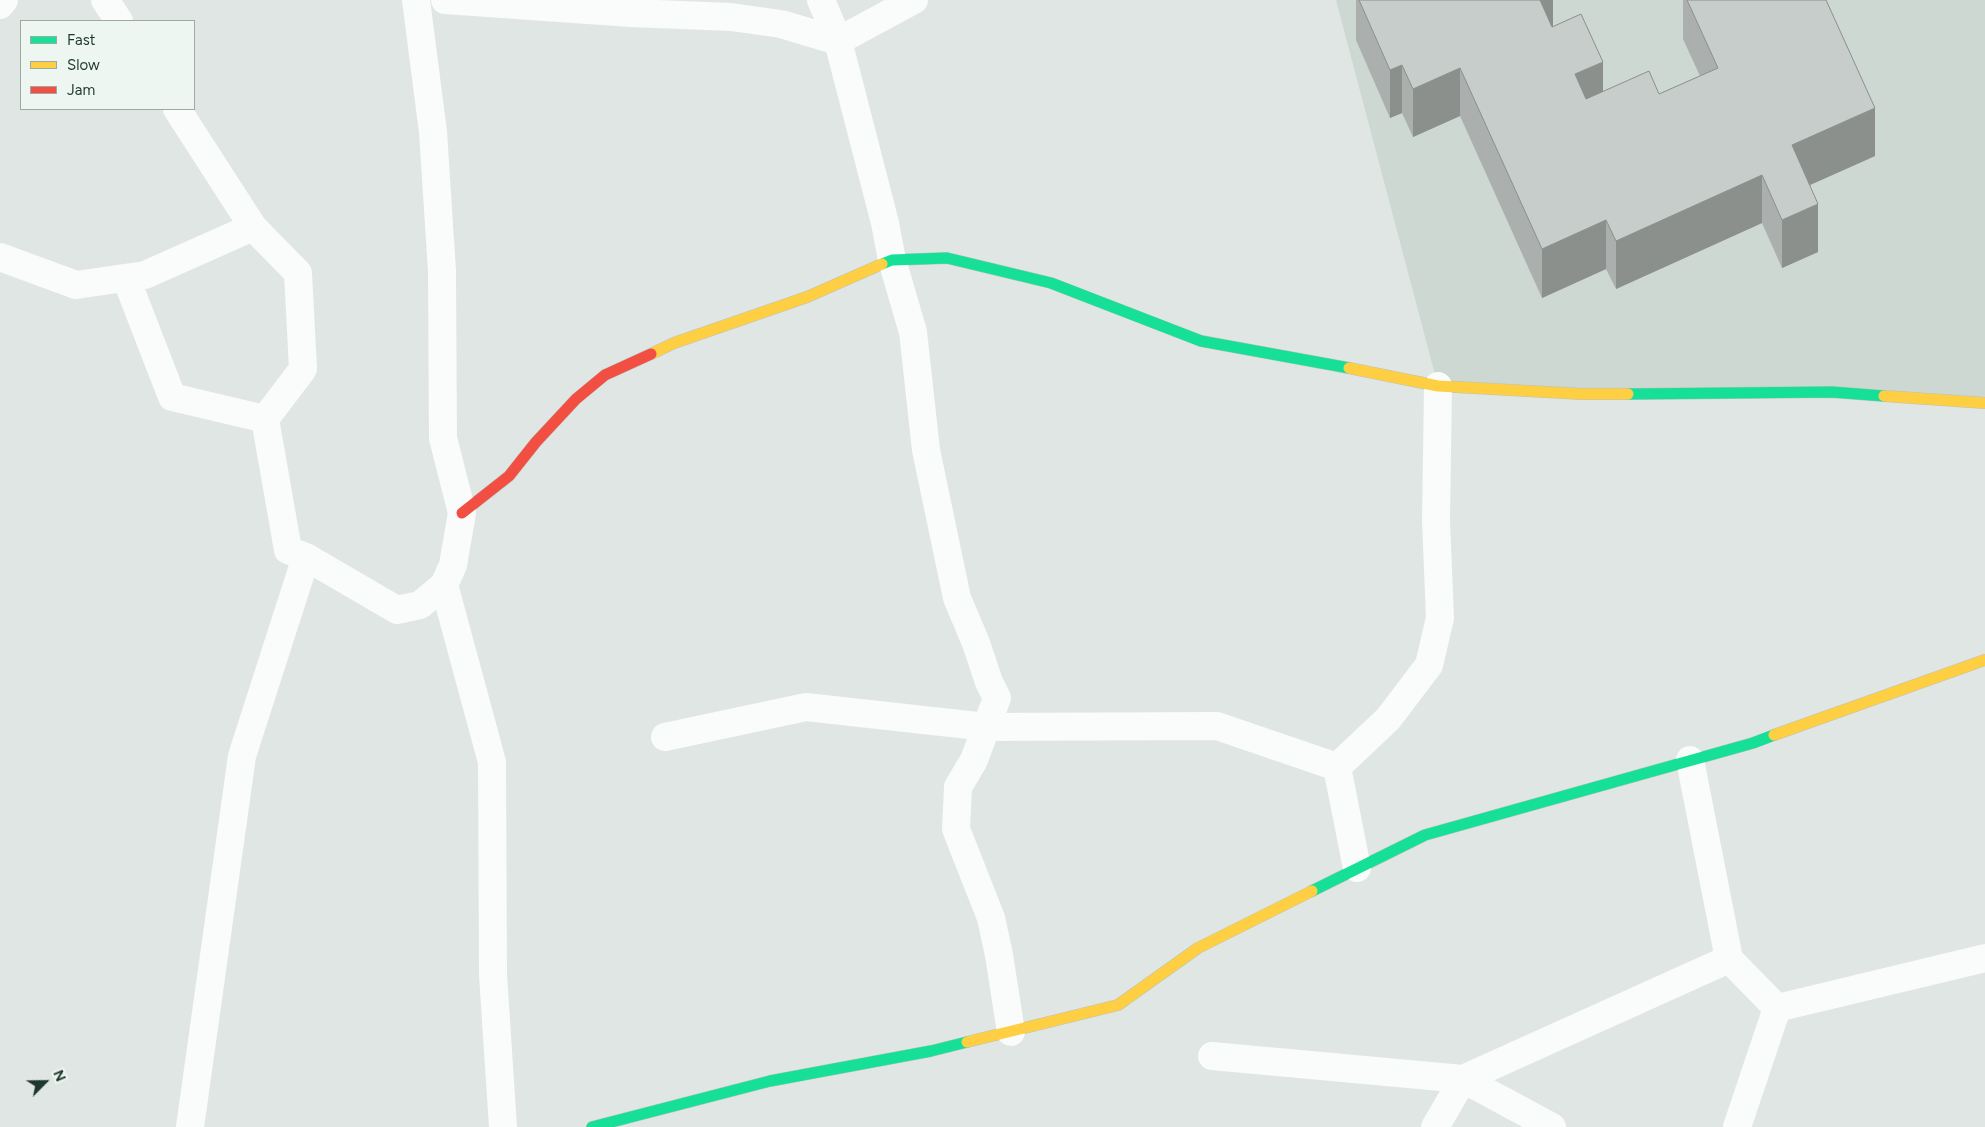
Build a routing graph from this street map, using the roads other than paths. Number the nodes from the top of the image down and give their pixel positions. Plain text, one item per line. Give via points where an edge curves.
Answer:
1 (4, 0) edge
2 (105, 0) edge
3 (416, 0) edge
4 (445, 0) edge
5 (821, 0) edge
6 (914, 0) edge
7 (0, 5) edge
8 (118, 20) edge
9 (838, 41) junction
10 (178, 110) edge
11 (253, 227) junction
12 (0, 257) edge
13 (892, 260) junction
14 (126, 278) junction
15 (1438, 386) junction
16 (1985, 403) edge
17 (266, 419) junction
18 (462, 513) junction
19 (306, 557) junction
20 (444, 585) junction
21 (1985, 660) edge
22 (987, 727) junction
23 (666, 737) dead end
24 (1690, 760) junction
25 (1337, 767) junction
26 (1357, 868) junction
27 (1985, 958) edge
28 (1729, 959) junction
29 (1777, 1008) junction
30 (1011, 1032) junction
31 (1212, 1056) dead end
32 (1463, 1078) junction
33 (604, 1126) edge
34 (190, 1127) edge
35 (503, 1127) edge
36 (1436, 1127) edge
37 (1552, 1127) edge
38 (1737, 1127) edge

1 - 7 street
2 - 8 street
3 - 18 street via 433,132 442,272 443,438
4 - 9 street via 730,17 781,24
5 - 9 street
6 - 9 street
9 - 13 street
10 - 11 street
11 - 14 street via 145,276
11 - 17 street via 298,273 303,369
12 - 14 street via 76,285
13 - 15 street via 947,258 1051,283 1201,341
13 - 18 street via 807,297 674,343 605,375 576,399 509,476
13 - 22 street via 913,332 926,450 956,598 997,698
14 - 17 street via 172,397
15 - 16 street via 1582,394 1832,392
15 - 25 street via 1436,521 1440,618 1428,665 1388,718
17 - 19 street via 288,550
18 - 20 street via 453,564
19 - 20 street via 396,610 420,605
19 - 34 street via 242,756
20 - 35 street via 492,762 493,975
21 - 24 street via 1753,742
22 - 23 street via 806,706
22 - 25 street via 1217,726
22 - 30 street via 974,760 958,787 956,829 991,918
24 - 26 street via 1425,835
24 - 28 street
25 - 26 street
26 - 30 street via 1198,948 1118,1005
27 - 29 street
28 - 29 street
28 - 32 street
29 - 38 street
30 - 33 street via 931,1051 770,1081
31 - 32 street
32 - 36 street
32 - 37 street

